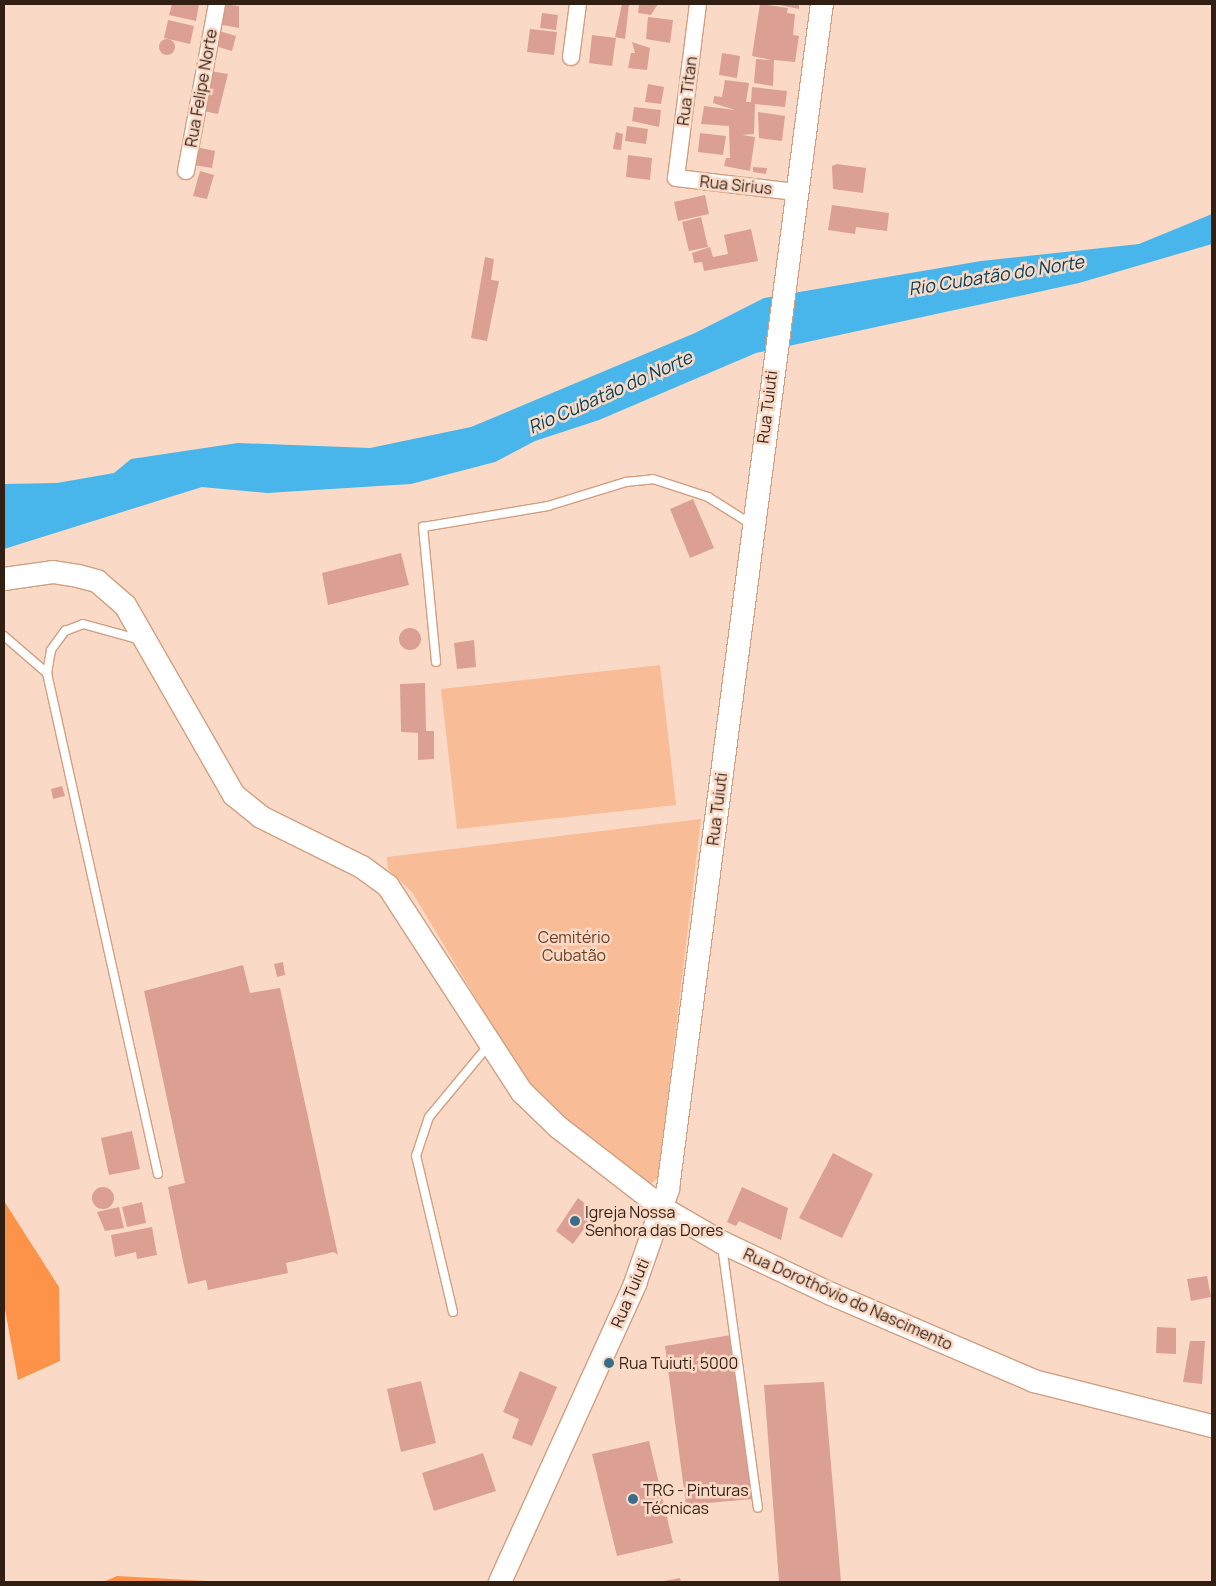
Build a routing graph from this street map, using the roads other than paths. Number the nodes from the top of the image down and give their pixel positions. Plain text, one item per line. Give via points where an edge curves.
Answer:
1 (217, 4) edge
2 (578, 4) edge
3 (698, 4) edge
4 (822, 4) edge
5 (571, 57) dead end
6 (186, 171) dead end
7 (676, 178) joint
8 (796, 192) junction
9 (752, 525) junction
10 (4, 579) edge
11 (4, 636) edge
12 (149, 644) junction
13 (436, 662) dead end
14 (47, 673) junction
15 (488, 1046) junction
16 (158, 1174) dead end
17 (664, 1209) junction
18 (721, 1242) junction
19 (453, 1312) dead end
20 (1212, 1426) edge
21 (758, 1508) dead end
22 (500, 1582) edge

1 - 6 street, Rua Felipe Norte
2 - 5 street
3 - 7 street, Rua Titan
4 - 8 main road, Rua Tuiuti
7 - 8 street, Rua Sirius
8 - 9 main road, Rua Tuiuti
9 - 13 lane via 708,497 653,479 626,482 548,506 423,527
9 - 17 main road, Rua Tuiuti
10 - 12 main road, Rua Dorothóvio do Nascimento via 53,572 97,581 126,605
11 - 14 lane
12 - 14 lane via 83,624 65,632 51,650
12 - 15 main road, Rua Dorothóvio do Nascimento via 234,795 261,818 362,867 388,886
14 - 16 lane
15 - 17 main road, Rua Dorothóvio do Nascimento via 538,1109
15 - 19 lane via 429,1117 416,1156
17 - 18 main road, Rua Dorothóvio do Nascimento
17 - 22 main road, Rua Tuiuti via 635,1284
18 - 20 main road, Rua Dorothóvio do Nascimento via 1034,1381
18 - 21 lane

